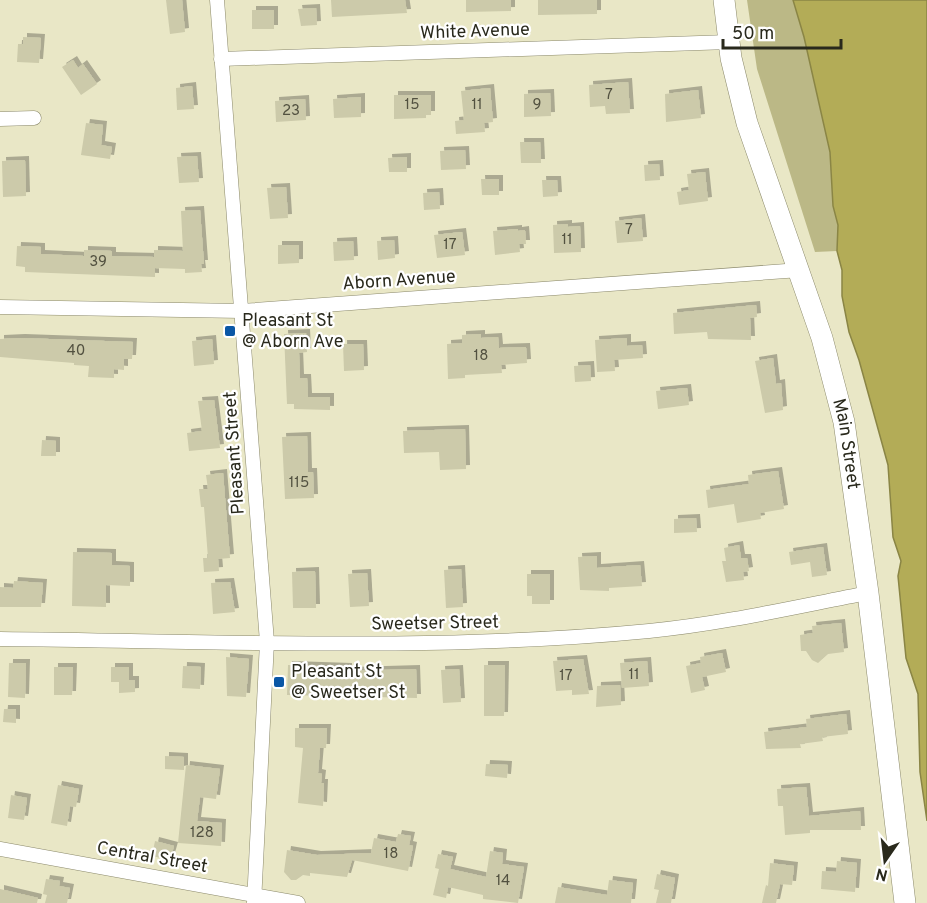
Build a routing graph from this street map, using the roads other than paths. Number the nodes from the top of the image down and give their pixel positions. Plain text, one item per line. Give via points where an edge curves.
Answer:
1 (217, 0) edge
2 (724, 0) edge
3 (729, 42) junction
4 (221, 59) junction
5 (0, 118) edge
6 (34, 118) dead end
7 (800, 270) junction
8 (0, 307) edge
9 (242, 311) junction
10 (868, 593) junction
11 (0, 639) edge
12 (267, 642) junction
13 (0, 849) edge
14 (254, 899) edge
15 (298, 903) edge
16 (905, 903) edge

1 - 4 street, Pleasant Street
2 - 3 main road, Main Street
3 - 4 street, White Avenue
3 - 7 main road, Main Street via 747,123
4 - 9 street, Pleasant Street
5 - 6 street
7 - 9 street, Aborn Avenue
7 - 10 main road, Main Street via 844,422
8 - 9 street, Aborn Avenue
9 - 12 street, Pleasant Street
10 - 12 street, Sweetser Street via 647,632 448,643
10 - 16 main road, Main Street
11 - 12 street, Sweetser Street
12 - 14 street, Pleasant Street
13 - 14 street, Central Street
14 - 15 street, Central Street

